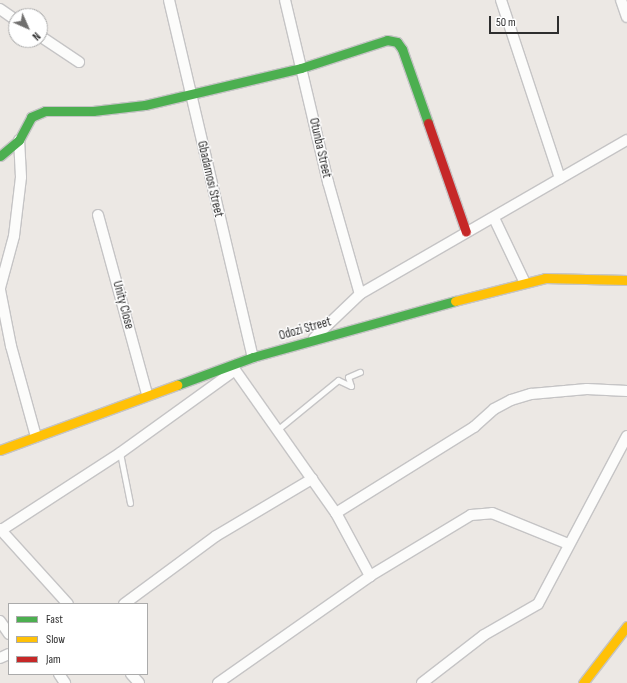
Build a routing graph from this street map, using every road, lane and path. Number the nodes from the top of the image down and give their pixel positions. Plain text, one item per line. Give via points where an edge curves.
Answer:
1 (169, 0) edge
2 (285, 0) edge
3 (501, 0) edge
4 (621, 0) edge
5 (627, 17) edge
6 (48, 41) edge
7 (78, 62) dead end
8 (301, 68) junction
9 (190, 94) junction
10 (19, 140) junction
11 (627, 140) edge
12 (0, 156) edge
13 (560, 178) junction
14 (98, 215) dead end
15 (494, 218) junction
16 (466, 232) junction
17 (627, 280) edge
18 (526, 283) junction
19 (0, 289) edge
20 (360, 294) junction
21 (310, 342) junction
22 (253, 358) junction
23 (225, 367) junction
24 (235, 370) junction
25 (360, 372) dead end
26 (627, 391) edge
27 (147, 394) junction
28 (278, 430) junction
29 (627, 436) edge
30 (36, 437) junction
31 (0, 450) edge
32 (120, 453) junction
33 (312, 479) junction
34 (130, 503) dead end
35 (336, 513) junction
36 (0, 530) edge
37 (568, 544) junction
38 (370, 576) junction
39 (67, 603) edge
40 (125, 603) edge
41 (0, 621) edge
42 (627, 626) edge
43 (8, 633) edge
44 (132, 675) edge
45 (234, 680) edge
46 (139, 683) edge
47 (218, 683) edge
48 (422, 683) edge
49 (583, 683) edge

1 - 9 street, Gbadamosi Street
2 - 8 street, Otunba Street
3 - 13 street
4 - 5 street
6 - 7 street
8 - 9 street
8 - 16 street via 387,40 397,42 402,49
8 - 20 street, Otunba Street via 328,182
9 - 10 street via 145,105 93,111 45,111 31,117
9 - 22 street, Gbadamosi Street
10 - 12 street
10 - 19 street via 21,177 14,236
11 - 13 street
13 - 15 street
14 - 27 street, Unity Close
15 - 16 street
15 - 18 street
16 - 20 street
17 - 18 street, Odozi Street via 545,278
18 - 21 street, Odozi Street
19 - 30 street via 10,346
20 - 21 street
21 - 22 street, Odozi Street
22 - 23 street, Odozi Street
23 - 24 street
23 - 27 street, Odozi Street
24 - 28 street
24 - 32 street
25 - 28 lane via 348,377 351,386 338,380
26 - 35 street via 587,389 531,394 511,400 494,409 474,427
27 - 30 street, Odozi Street
28 - 33 street
29 - 37 street
30 - 31 street, Odozi Street
32 - 34 lane
32 - 36 street
33 - 35 street
33 - 40 street via 216,536
35 - 38 street
36 - 39 street
37 - 38 street via 492,513 471,515
37 - 48 street via 538,604 484,634
38 - 45 street
41 - 43 street
42 - 49 street
44 - 46 street
45 - 47 street

